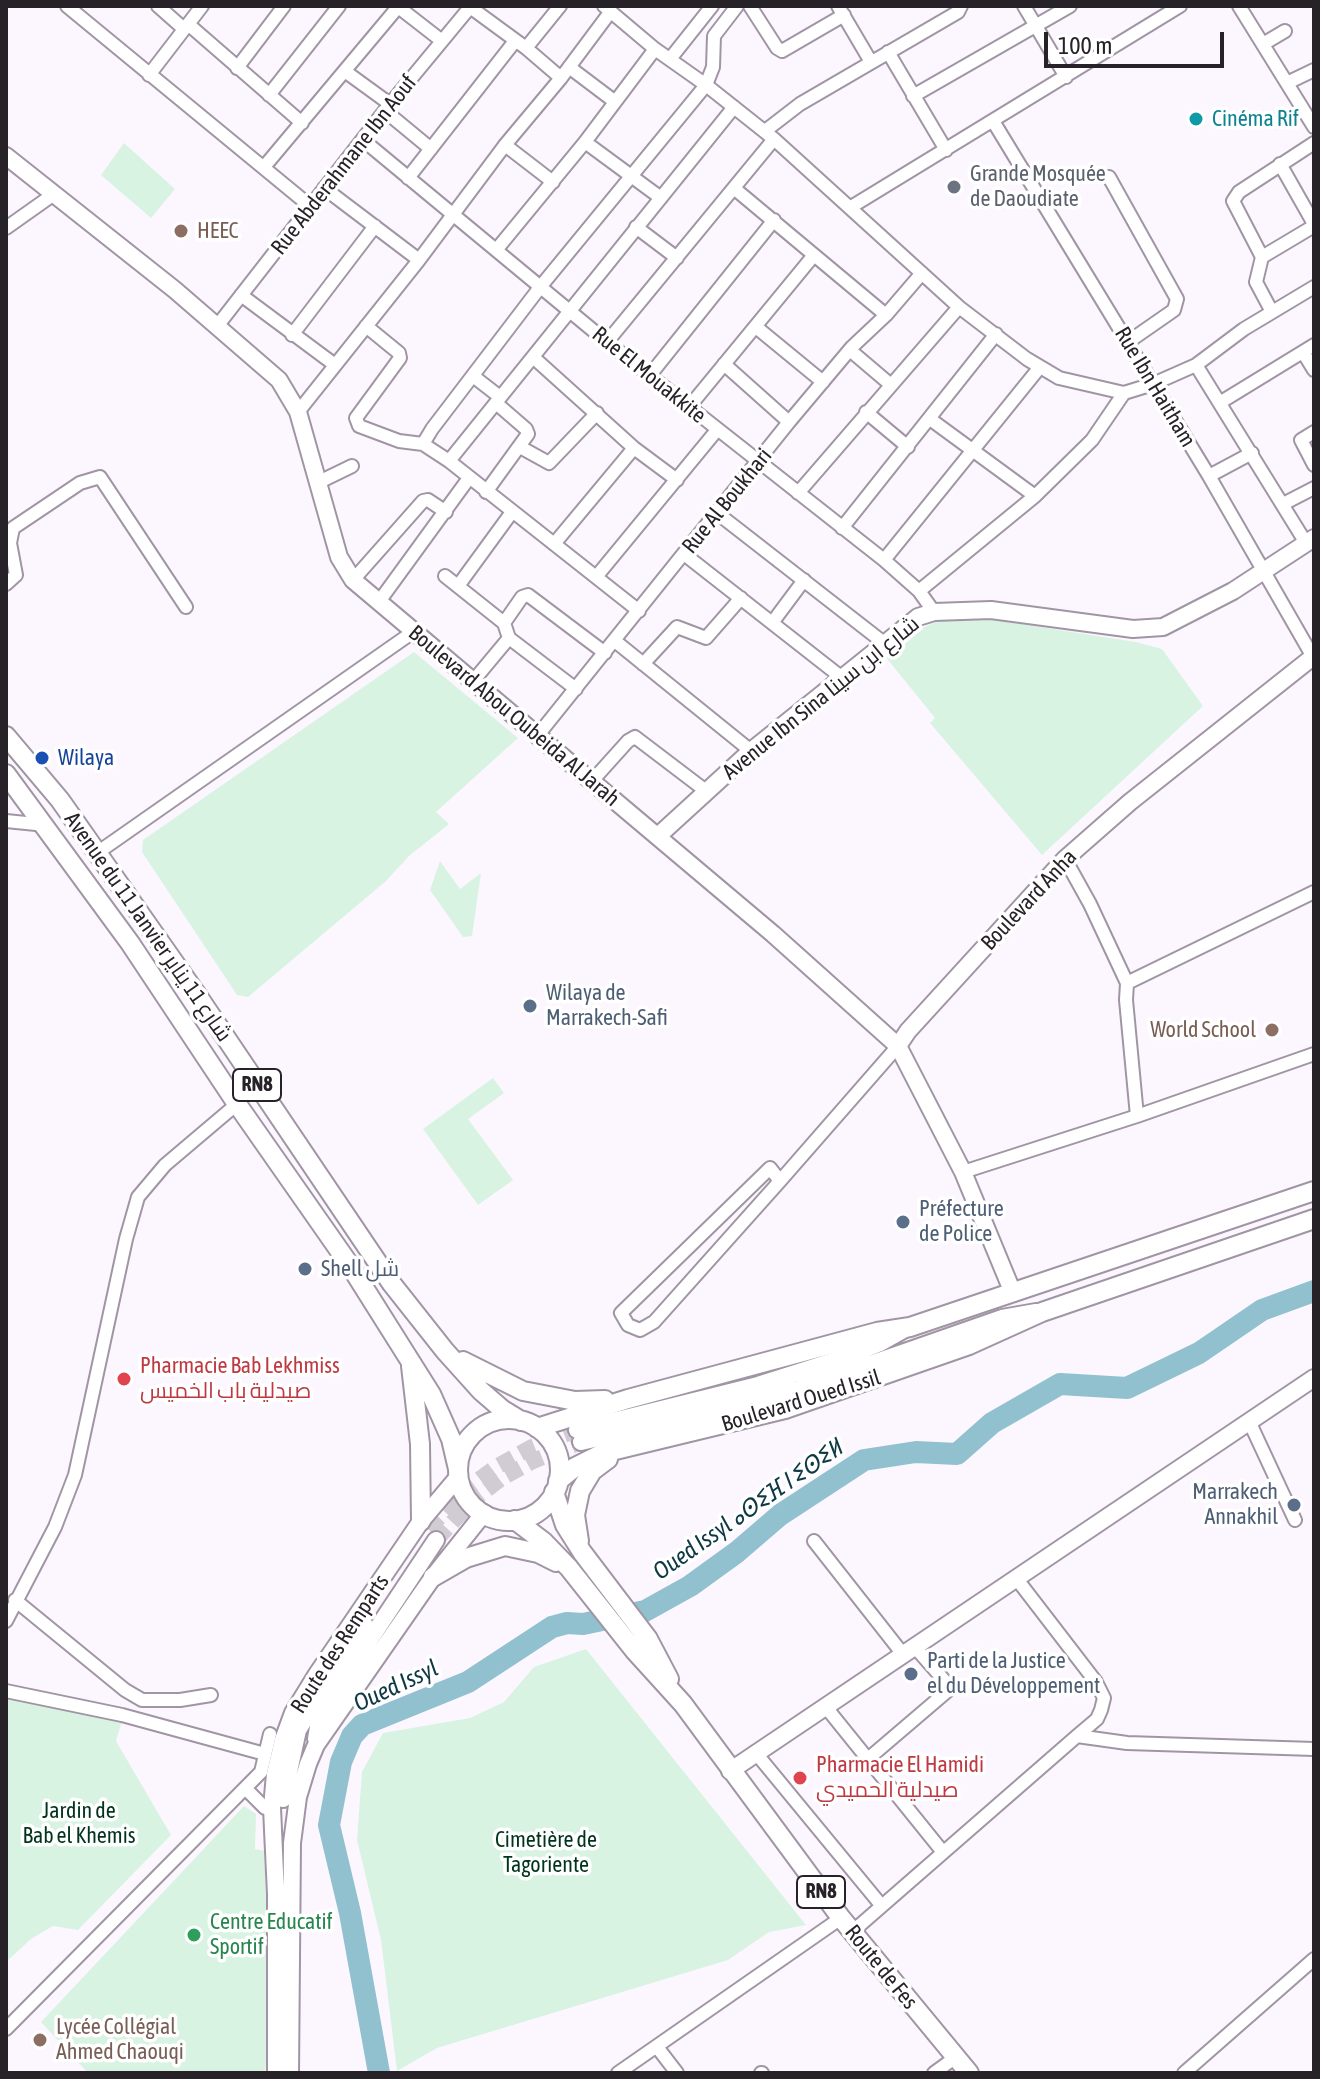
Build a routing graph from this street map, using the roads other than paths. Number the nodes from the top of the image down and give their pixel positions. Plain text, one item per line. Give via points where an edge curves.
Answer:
1 (68, 6) edge
2 (158, 6) edge
3 (202, 6) edge
4 (284, 6) edge
5 (339, 6) edge
6 (398, 6) edge
7 (560, 6) edge
8 (712, 6) edge
9 (737, 6) edge
10 (750, 6) edge
11 (961, 6) edge
12 (1024, 6) edge
13 (1070, 6) edge
14 (1180, 6) edge
15 (1239, 6) edge
16 (471, 7) edge
17 (607, 9) edge
18 (841, 10) edge
19 (186, 26) junction
20 (1036, 27) junction
21 (1285, 31) dead end
22 (442, 41) junction
23 (1263, 44) junction
24 (520, 45) junction
25 (655, 49) junction
26 (888, 52) junction
27 (670, 59) junction
28 (871, 62) junction
29 (237, 68) junction
30 (1314, 70) edge
31 (346, 72) junction
32 (565, 73) junction
33 (149, 75) junction
34 (1066, 77) junction
35 (1287, 83) junction
36 (706, 85) junction
37 (269, 95) junction
38 (913, 96) junction
39 (614, 101) junction
40 (734, 107) junction
41 (388, 108) junction
42 (993, 121) junction
43 (302, 123) junction
44 (1314, 127) edge
45 (770, 135) junction
46 (363, 140) junction
47 (585, 142) junction
48 (1314, 143) edge
49 (505, 145) junction
50 (431, 149) junction
51 (946, 150) junction
52 (6, 156) edge
53 (1280, 164) junction
54 (264, 167) junction
55 (633, 175) junction
56 (1109, 177) dead end
57 (408, 178) junction
58 (553, 182) junction
59 (324, 188) junction
60 (735, 189) junction
61 (54, 194) junction
62 (661, 198) junction
63 (310, 206) junction
64 (851, 207) junction
65 (453, 213) junction
66 (774, 220) junction
67 (1314, 225) edge
68 (375, 226) junction
69 (636, 227) junction
70 (6, 228) edge
71 (497, 249) junction
72 (814, 255) junction
73 (1262, 257) junction
74 (677, 258) junction
75 (419, 260) junction
76 (922, 273) junction
77 (541, 286) junction
78 (1314, 287) edge
79 (241, 295) junction
80 (959, 307) junction
81 (569, 311) junction
82 (1272, 312) junction
83 (886, 315) junction
84 (218, 325) junction
85 (366, 326) junction
86 (756, 327) junction
87 (996, 334) junction
88 (292, 335) junction
89 (607, 342) junction
90 (1128, 342) junction
91 (1309, 348) edge
92 (851, 351) junction
93 (533, 357) junction
94 (724, 364) junction
95 (335, 365) junction
96 (1196, 365) junction
97 (1040, 367) junction
98 (1314, 370) edge
99 (650, 375) junction
100 (473, 376) junction
101 (823, 382) junction
102 (1153, 384) junction
103 (891, 385) junction
104 (1124, 393) junction
105 (498, 400) junction
106 (1221, 402) junction
107 (689, 407) junction
108 (298, 412) junction
109 (866, 412) junction
110 (597, 413) junction
111 (930, 419) junction
112 (789, 422) junction
113 (717, 430) junction
114 (1314, 432) edge
115 (423, 444) junction
116 (520, 447) junction
117 (908, 447) junction
118 (634, 448) junction
119 (971, 450) junction
120 (1252, 453) junction
121 (449, 461) junction
122 (759, 462) junction
123 (1314, 465) edge
124 (352, 466) dead end
125 (1209, 476) junction
126 (469, 478) junction
127 (677, 480) junction
128 (317, 483) junction
129 (1314, 488) edge
130 (486, 492) junction
131 (798, 493) junction
132 (1035, 496) junction
133 (1283, 504) junction
134 (446, 512) junction
135 (512, 512) junction
136 (717, 513) junction
137 (842, 528) junction
138 (1310, 541) edge
139 (554, 544) junction
140 (684, 554) junction
141 (884, 560) junction
142 (1263, 572) junction
143 (445, 576) dead end
144 (596, 577) junction
145 (353, 580) junction
146 (804, 580) junction
147 (6, 584) edge
148 (458, 586) junction
149 (919, 591) junction
150 (741, 598) junction
151 (378, 603) junction
152 (186, 607) dead end
153 (639, 611) junction
154 (934, 612) junction
155 (504, 623) junction
156 (772, 623) junction
157 (413, 632) junction
158 (509, 638) junction
159 (615, 641) junction
160 (884, 643) junction
161 (605, 653) junction
162 (1313, 656) edge
163 (643, 664) junction
164 (841, 677) junction
165 (474, 680) junction
166 (576, 689) junction
167 (538, 735) junction
168 (6, 736) edge
169 (751, 751) junction
170 (6, 774) edge
171 (592, 781) junction
172 (706, 791) junction
173 (6, 821) edge
174 (46, 825) junction
175 (658, 836) junction
176 (97, 853) junction
177 (1065, 859) junction
178 (1314, 892) edge
179 (1127, 983) junction
180 (898, 1046) junction
181 (1314, 1054) edge
182 (237, 1104) junction
183 (1137, 1116) junction
184 (963, 1172) junction
185 (780, 1181) junction
186 (1314, 1191) edge
187 (1314, 1219) edge
188 (1013, 1293) junction
189 (1042, 1312) junction
190 (910, 1327) junction
191 (445, 1351) junction
192 (410, 1360) junction
193 (1314, 1378) edge
194 (628, 1399) junction
195 (1249, 1421) junction
196 (529, 1424) junction
197 (623, 1448) junction
198 (458, 1472) junction
199 (556, 1487) junction
200 (484, 1513) junction
201 (515, 1520) junction
202 (1295, 1520) dead end
203 (428, 1530) junction
204 (814, 1541) dead end
205 (582, 1552) junction
206 (569, 1568) junction
207 (433, 1577) junction
208 (1016, 1578) junction
209 (606, 1599) junction
210 (15, 1600) junction
211 (6, 1621) edge
212 (908, 1649) junction
213 (6, 1691) edge
214 (211, 1695) dead end
215 (825, 1706) junction
216 (270, 1734) dead end
217 (1077, 1736) junction
218 (316, 1745) junction
219 (1314, 1749) edge
220 (755, 1752) junction
221 (265, 1754) junction
222 (869, 1758) junction
223 (730, 1771) junction
224 (245, 1788) junction
225 (272, 1808) junction
226 (275, 1850) junction
227 (942, 1851) junction
228 (881, 1905) junction
229 (846, 1925) junction
230 (1314, 1959) edge
231 (6, 2029) edge
232 (657, 2047) junction
233 (956, 2057) junction
234 (276, 2073) edge
235 (290, 2073) edge
236 (618, 2073) edge
237 (677, 2073) edge
238 (934, 2073) edge
239 (969, 2073) edge
240 (1184, 2073) edge

1 - 33 street
2 - 19 street
3 - 19 street
4 - 29 street
5 - 37 street
6 - 22 street
6 - 31 street
7 - 24 street
8 - 27 street
9 - 36 street via 714,36 713,67
10 - 18 street via 782,51
11 - 26 street
12 - 20 street
13 - 20 street
14 - 34 street
15 - 23 street
16 - 22 street, Rue Abderahmane Ibn Aouf
16 - 24 street
17 - 25 street
17 - 32 street
18 - 28 street
19 - 29 street
19 - 33 street
20 - 34 street
20 - 38 street
21 - 23 street
22 - 41 street, Rue Abderahmane Ibn Aouf
23 - 35 street
24 - 32 street
24 - 50 street
25 - 27 street
25 - 39 street
26 - 28 street
26 - 38 street
27 - 36 street
28 - 45 street via 800,104
29 - 37 street
30 - 35 street
31 - 41 street
31 - 43 street
32 - 39 street
32 - 49 street
33 - 54 street
34 - 42 street
35 - 44 street
36 - 40 street
36 - 55 street
37 - 43 street
38 - 51 street
39 - 47 street
40 - 45 street
40 - 62 street
41 - 46 street, Rue Abderahmane Ibn Aouf
41 - 50 street
42 - 51 street
42 - 90 street, Rue Ibn Haitham
43 - 54 street
45 - 60 street
45 - 64 street
46 - 57 street, Rue El Mouakkite
46 - 59 street, Rue Abderahmane Ibn Aouf
47 - 55 street
47 - 58 street
48 - 53 street
49 - 58 street
49 - 65 street
50 - 57 street
51 - 64 street
52 - 61 street, Boulevard Abou Oubeida Al Jarah
53 - 67 street
53 - 73 street via 1233,201
54 - 63 street
55 - 62 street
55 - 77 street
56 - 90 street via 1177,299 1174,310
57 - 65 street, Rue El Mouakkite
58 - 71 street
59 - 63 street, Rue Abderahmane Ibn Aouf
59 - 68 street
60 - 66 street
60 - 74 street
61 - 70 street
61 - 84 street, Boulevard Abou Oubeida Al Jarah
62 - 69 street
63 - 79 street, Rue Abderahmane Ibn Aouf
64 - 76 street
65 - 71 street, Rue El Mouakkite
65 - 75 street
66 - 72 street
66 - 99 street
67 - 73 street
68 - 75 street
68 - 88 street
69 - 74 street
69 - 81 street
71 - 77 street, Rue El Mouakkite
72 - 83 street
72 - 86 street
73 - 82 street via 1256,282
74 - 89 street
75 - 85 street
76 - 80 street
76 - 83 street, Rue Al Boukhari
77 - 81 street, Rue El Mouakkite
77 - 100 street
78 - 82 street
79 - 84 street, Rue Abderahmane Ibn Aouf
79 - 88 street
80 - 87 street
80 - 103 street
81 - 89 street, Rue El Mouakkite
81 - 93 street
82 - 96 street
83 - 92 street, Rue Al Boukhari
84 - 108 street, Boulevard Abou Oubeida Al Jarah via 279,380
85 - 95 street
85 - 115 street via 400,358 357,423 399,441
86 - 94 street
86 - 101 street
87 - 97 street
87 - 111 street
88 - 95 street
89 - 99 street, Rue El Mouakkite
90 - 102 street, Rue Ibn Haitham
91 - 98 street
91 - 106 street
92 - 101 street, Rue Al Boukhari
92 - 103 street
93 - 105 street
93 - 110 street
94 - 107 street
94 - 112 street
95 - 108 street
96 - 102 street
96 - 106 street
97 - 104 street via 1070,382
97 - 119 street
99 - 107 street, Rue El Mouakkite
100 - 105 street
100 - 115 street
101 - 112 street, Rue Al Boukhari
102 - 104 street
102 - 125 street, Rue Ibn Haitham
103 - 109 street
104 - 132 street via 1092,440
105 - 116 street via 528,432
105 - 121 street
106 - 120 street
107 - 113 street, Rue El Mouakkite
108 - 128 street, Boulevard Abou Oubeida Al Jarah
109 - 117 street
109 - 131 street
110 - 116 street via 549,463
110 - 118 street
111 - 117 street
111 - 119 street
112 - 122 street, Rue Al Boukhari
113 - 122 street, Rue El Mouakkite
113 - 127 street
114 - 123 street via 1301,440
115 - 121 street
116 - 130 street
117 - 137 street
118 - 127 street
118 - 139 street
119 - 132 street
119 - 141 street
120 - 125 street
120 - 133 street
121 - 126 street
122 - 131 street, Rue El Mouakkite
122 - 136 street, Rue Al Boukhari
124 - 128 street
125 - 142 street, Rue Ibn Haitham
126 - 130 street
126 - 134 street
127 - 144 street
128 - 145 street, Boulevard Abou Oubeida Al Jarah via 339,557
129 - 133 street
130 - 135 street
131 - 137 street, Rue El Mouakkite
132 - 149 street
133 - 138 street
134 - 145 street via 423,501
134 - 151 street
135 - 139 street
135 - 148 street
136 - 140 street, Rue Al Boukhari
136 - 146 street
137 - 141 street, Rue El Mouakkite
138 - 142 street, Avenue Ibn Sina شارع ابن سينا
139 - 144 street
140 - 150 street
140 - 153 street, Rue Al Boukhari
141 - 149 street, Rue El Mouakkite
142 - 154 street, Avenue Ibn Sina شارع ابن سينا via 1173,624 1151,629 991,610
142 - 162 street, Rue Ibn Haitham
143 - 148 street
144 - 153 street
145 - 151 street, Boulevard Abou Oubeida Al Jarah
146 - 156 street
146 - 160 street
147 - 152 street via 16,575 13,528 80,483 100,477
148 - 155 street
149 - 154 street, Rue El Mouakkite
150 - 156 street
150 - 163 street via 708,637 677,627
151 - 157 street, Boulevard Abou Oubeida Al Jarah
153 - 159 street, Rue Al Boukhari
154 - 160 street, Avenue Ibn Sina شارع ابن سينا via 918,617
155 - 158 street
155 - 161 street via 528,595
156 - 164 street
157 - 165 street, Boulevard Abou Oubeida Al Jarah
157 - 176 street
158 - 165 street
158 - 166 street
159 - 161 street, Rue Al Boukhari
159 - 163 street
160 - 164 street, Avenue Ibn Sina شارع ابن سينا
161 - 166 street, Rue Al Boukhari
162 - 177 street, Boulevard Anha
163 - 169 street
164 - 169 street, Avenue Ibn Sina شارع ابن سينا
165 - 167 street, Boulevard Abou Oubeida Al Jarah
166 - 167 street, Rue Al Boukhari
167 - 171 street, Boulevard Abou Oubeida Al Jarah
168 - 176 main road, Avenue du 11 Janvier شارع 11 يناير / RN8
169 - 172 street, Avenue Ibn Sina شارع ابن سينا
170 - 174 main road, Avenue du 11 Janvier شارع 11 يناير / RN8
171 - 172 street via 635,737
171 - 175 street, Boulevard Abou Oubeida Al Jarah
172 - 175 street, Avenue Ibn Sina شارع ابن سينا
173 - 174 street
174 - 182 main road, Avenue du 11 Janvier شارع 11 يناير / RN8
175 - 180 street, Boulevard Abou Oubeida Al Jarah
176 - 191 main road, Avenue du 11 Janvier شارع 11 يناير / RN8 via 365,1245
177 - 179 street
177 - 180 street, Boulevard Anha
178 - 179 street
179 - 183 street
180 - 184 street, Boulevard Abou Oubeida Al Jarah
180 - 185 street, Boulevard Anha
181 - 183 street
182 - 192 main road, Avenue du 11 Janvier شارع 11 يناير / RN8
182 - 210 street via 165,1165 138,1197 75,1475 55,1527
183 - 184 street
184 - 188 street, Boulevard Abou Oubeida Al Jarah
185 - 185 street, Boulevard Anha via 770,1168 621,1313 628,1325 640,1330 654,1322
186 - 188 main road, Boulevard Oued Issil
187 - 189 main road, Boulevard Oued Issil
188 - 190 main road, Boulevard Oued Issil
189 - 190 street, Boulevard Oued Issil via 1002,1318 742,1405 579,1436 837,1360
189 - 197 main road, Boulevard Oued Issil via 969,1345 785,1409
190 - 194 main road, Boulevard Oued Issil
191 - 194 main road via 523,1391 575,1401
191 - 196 main road, Avenue du 11 Janvier شارع 11 يناير / RN8 via 493,1402
192 - 198 main road, Avenue du 11 Janvier شارع 11 يناير / RN8 via 437,1406
192 - 203 main road
193 - 195 street
194 - 196 main road, Boulevard Oued Issil
195 - 202 street
195 - 208 street
196 - 198 main road via 503,1419 480,1428 464,1447
196 - 199 main road, RN8 via 548,1438 556,1453
197 - 199 main road, Boulevard Oued Issil via 588,1460
197 - 205 main road via 592,1471 580,1491 575,1515
198 - 200 main road, RN8 via 466,1497
198 - 203 street, Route des Remparts
199 - 201 main road via 541,1509
199 - 205 main road, Route de Fes / RN8 via 565,1525
200 - 201 main road, RN8
200 - 207 street, Route des Remparts
201 - 206 main road, Route de Fes / RN8
203 - 218 street via 319,1721
203 - 225 street, Route des Remparts via 293,1713 279,1753
203 - 226 street via 298,1730
204 - 212 street
205 - 209 main road, Route de Fes / RN8
206 - 207 main road via 538,1553 505,1546 466,1558
206 - 209 main road, Route de Fes / RN8
207 - 218 street, Route des Remparts
208 - 212 street
208 - 217 street via 1102,1691 1097,1719
209 - 223 main road, Route de Fes / RN8
210 - 211 street
210 - 214 street via 136,1697 151,1702
212 - 215 street
212 - 222 street via 951,1688
213 - 221 street via 122,1715
215 - 220 street
215 - 222 street
216 - 221 street
217 - 219 street via 1138,1744
217 - 227 street
218 - 235 street, Route des Remparts via 294,1827
220 - 223 street
220 - 228 street
221 - 224 street via 261,1772
222 - 227 street
223 - 229 main road, Route de Fes / RN8
224 - 225 street via 265,1808
224 - 231 street
225 - 226 street, Route des Remparts
226 - 234 street, Route des Remparts
227 - 228 street
228 - 229 street
229 - 232 street
229 - 233 main road, Route de Fes / RN8
230 - 240 street
232 - 236 street
232 - 237 street
233 - 238 street
233 - 239 main road, Route de Fes / RN8

